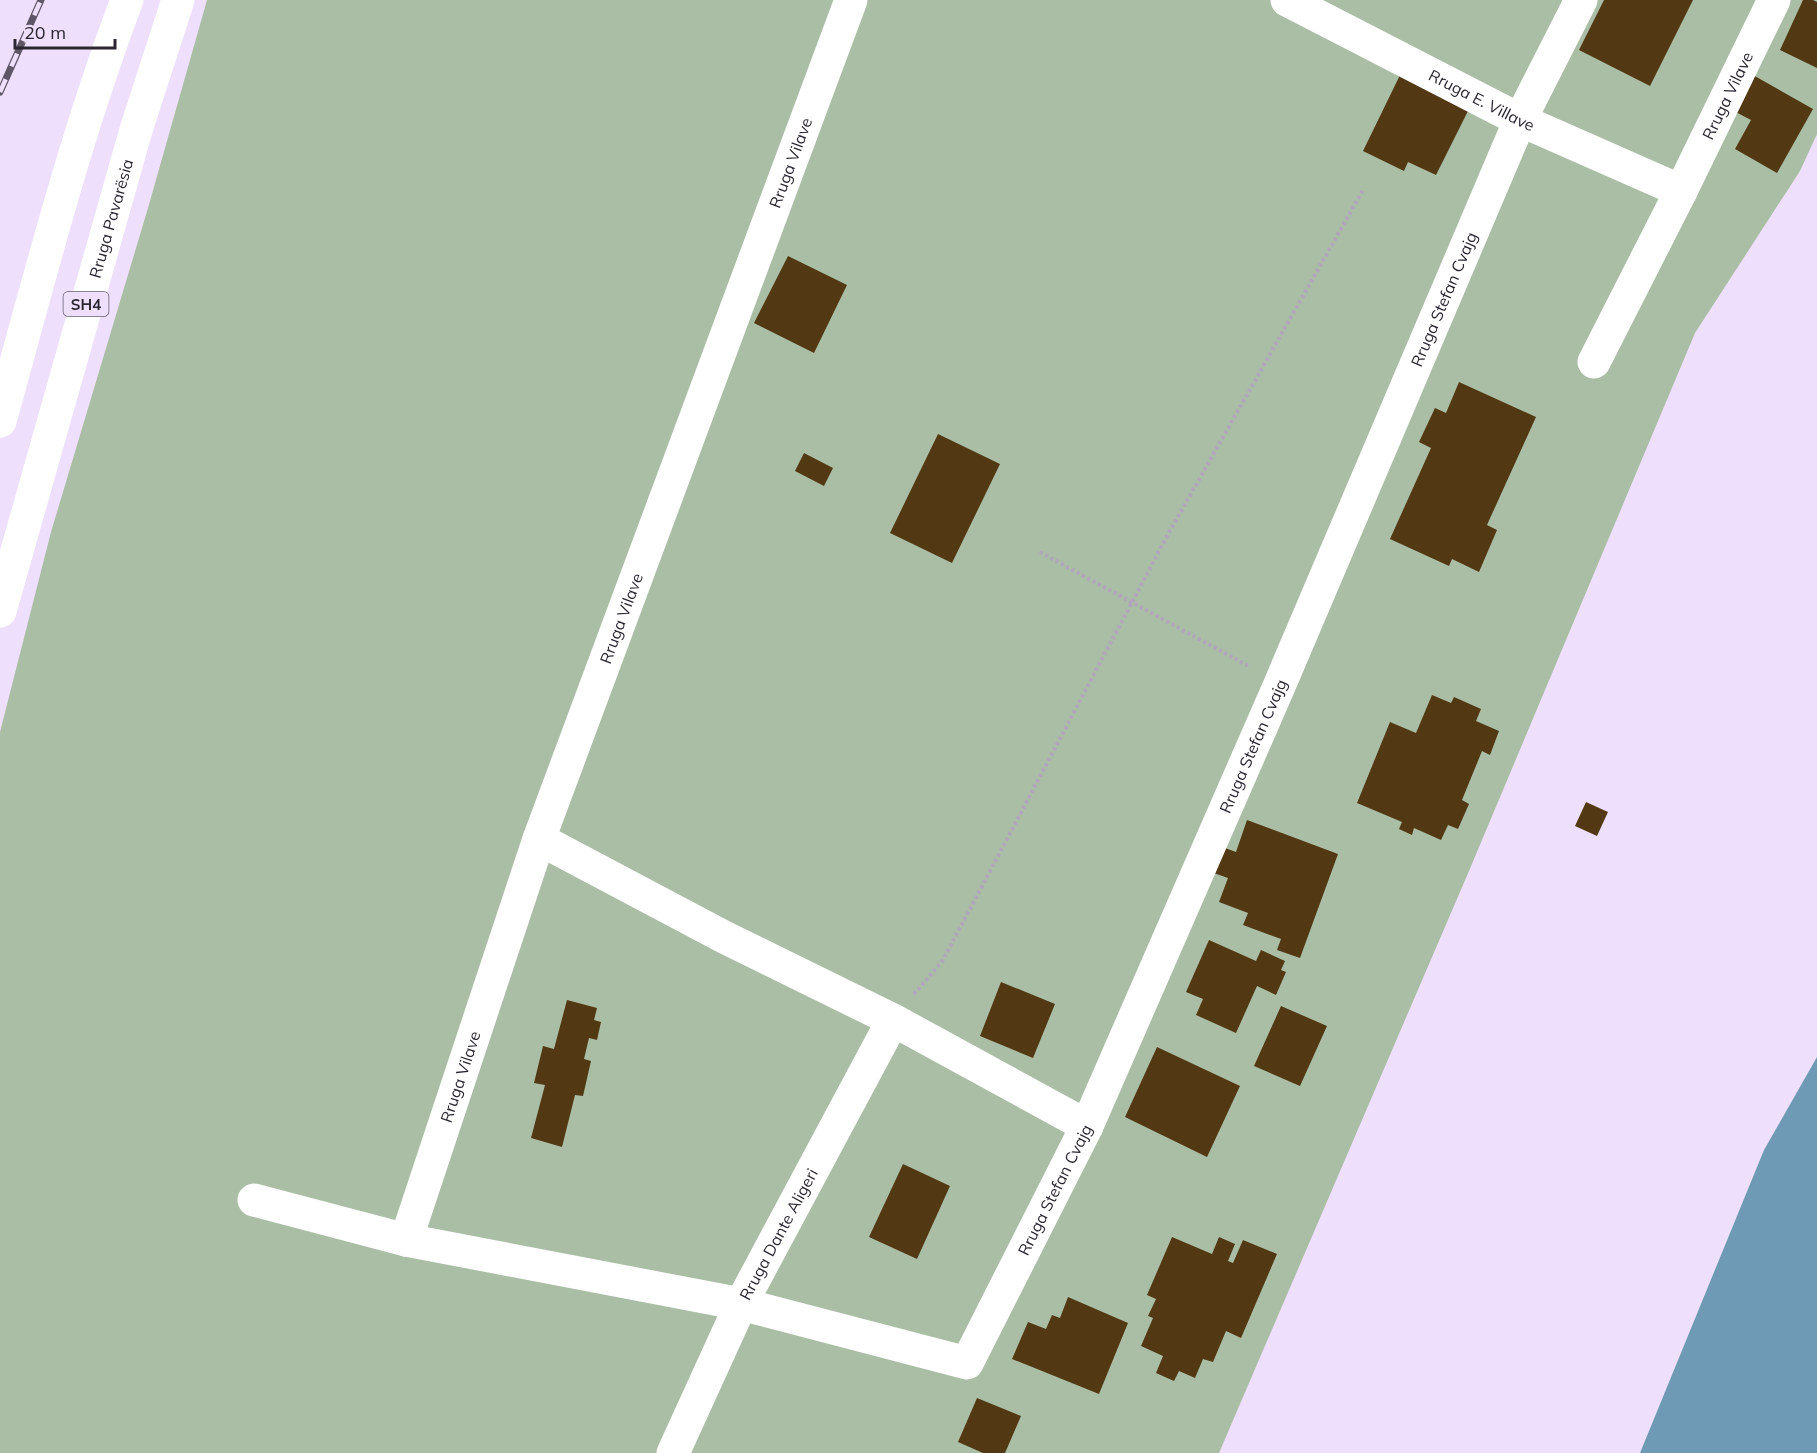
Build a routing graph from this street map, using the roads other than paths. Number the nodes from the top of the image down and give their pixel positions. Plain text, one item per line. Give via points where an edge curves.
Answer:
1 (127, 0) edge
2 (178, 0) edge
3 (852, 0) edge
4 (1287, 0) edge
5 (1581, 0) edge
6 (1774, 0) edge
7 (1520, 120) junction
8 (1681, 191) junction
9 (1594, 362) dead end
10 (0, 421) edge
11 (0, 610) edge
12 (539, 839) junction
13 (893, 1020) junction
14 (1087, 1126) junction
15 (254, 1200) dead end
16 (406, 1240) junction
17 (741, 1304) junction
18 (673, 1453) edge

1 - 10 main road via 101,68
2 - 11 main road, Rruga Pavarësia / SH4 via 136,130
3 - 12 main road, Rruga Vilave
4 - 7 main road, Rruga E. Villave
5 - 7 main road, Rruga Stefan Cvajg
6 - 8 main road, Rruga Vilave
7 - 8 main road, Rruga E. Villave
7 - 14 main road, Rruga Stefan Cvajg
8 - 9 main road, Rruga Vilave
12 - 13 main road via 724,937
12 - 16 main road, Rruga Vilave
13 - 14 main road
13 - 17 main road, Rruga Dante Aligeri
14 - 17 main road, Rruga Stefan Cvajg via 967,1363
15 - 16 main road
16 - 17 main road
17 - 18 main road, Rruga Dante Aligeri

